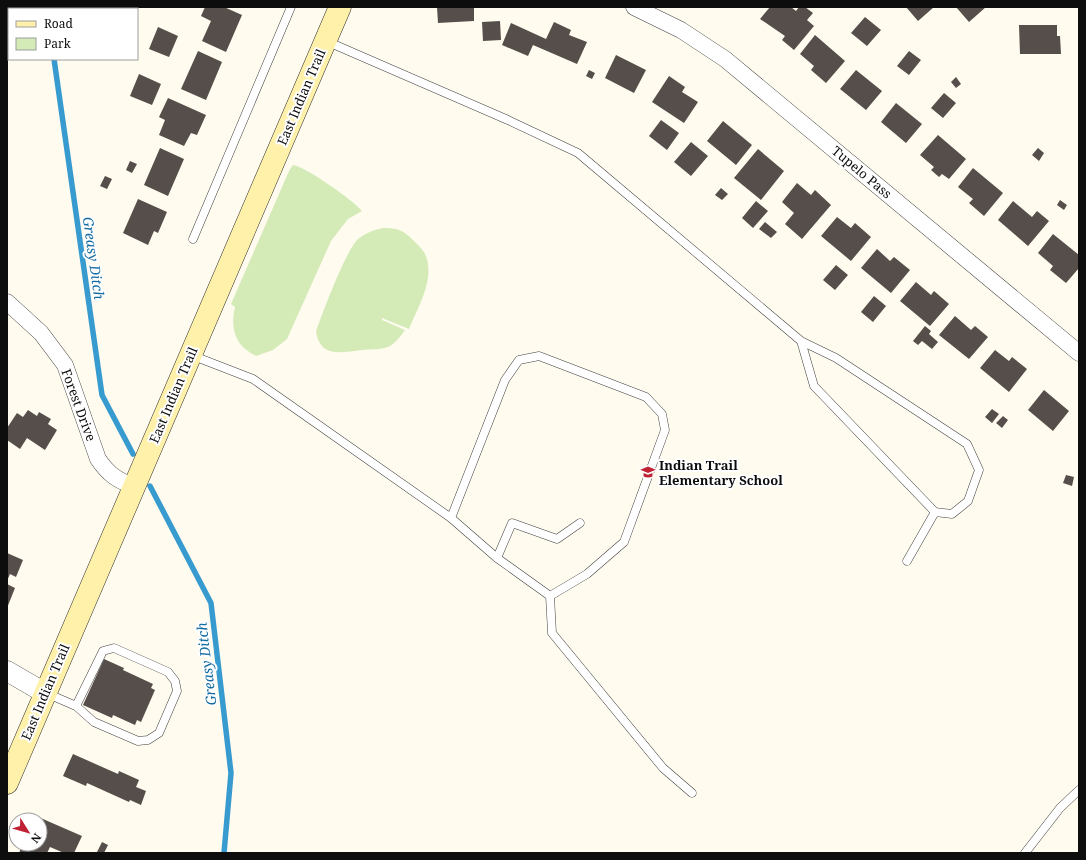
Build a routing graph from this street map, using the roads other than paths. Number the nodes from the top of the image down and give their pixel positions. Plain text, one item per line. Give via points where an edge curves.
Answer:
1 (290, 7) edge
2 (340, 7) edge
3 (634, 7) edge
4 (655, 11) edge
5 (325, 41) junction
6 (193, 239) dead end
7 (7, 302) edge
8 (801, 341) junction
9 (1079, 353) edge
10 (190, 354) junction
11 (134, 487) junction
12 (935, 512) junction
13 (451, 518) junction
14 (580, 523) dead end
15 (497, 558) junction
16 (907, 561) dead end
17 (550, 596) junction
18 (7, 671) edge
19 (45, 693) junction
20 (76, 706) junction
21 (7, 783) edge
22 (1079, 790) edge
23 (692, 793) dead end
24 (1025, 853) edge

1 - 6 lane
2 - 5 main road, East Indian Trail
3 - 4 street, Tupelo Pass
4 - 9 street, Tupelo Pass via 725,59
5 - 8 lane via 578,153
5 - 10 main road, East Indian Trail
7 - 11 street, Forest Drive via 41,333 65,365 98,459 115,479
8 - 12 lane via 814,386
8 - 12 lane via 836,358 967,444 978,470 968,501 952,514
10 - 11 main road, East Indian Trail
10 - 13 lane via 253,379
11 - 19 main road, East Indian Trail
12 - 16 lane
13 - 15 lane
13 - 17 lane via 505,380 519,360 539,356 646,397 662,414 665,430 624,542 587,574
14 - 15 lane via 557,538 512,523
15 - 17 lane
17 - 23 lane via 552,633 663,768
18 - 19 street
19 - 20 lane
19 - 21 main road, East Indian Trail
20 - 20 lane via 94,722 138,741 148,740 159,733 177,691 175,681 168,672 114,648 103,651
22 - 24 lane via 1060,808

